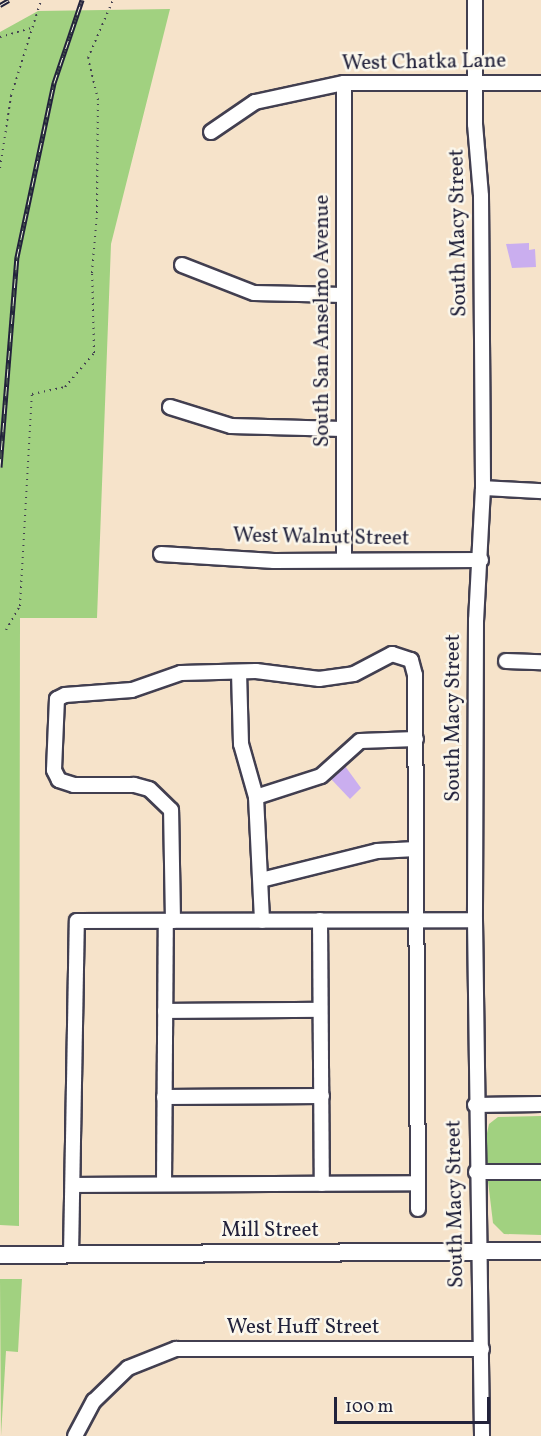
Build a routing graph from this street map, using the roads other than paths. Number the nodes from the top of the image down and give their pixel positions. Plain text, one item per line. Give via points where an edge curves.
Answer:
1 (475, 0) edge
2 (344, 83) junction
3 (475, 83) junction
4 (541, 83) edge
5 (211, 132) dead end
6 (182, 266) dead end
7 (344, 295) junction
8 (170, 407) dead end
9 (343, 429) junction
10 (483, 488) junction
11 (541, 491) edge
12 (161, 554) dead end
13 (344, 560) junction
14 (481, 560) junction
15 (506, 662) dead end
16 (541, 662) edge
17 (239, 672) junction
18 (416, 739) junction
19 (256, 797) junction
20 (416, 849) junction
21 (261, 880) junction
22 (320, 920) junction
23 (475, 920) junction
24 (169, 921) junction
25 (262, 921) junction
26 (417, 921) junction
27 (320, 1010) junction
28 (165, 1011) junction
29 (322, 1096) junction
30 (164, 1097) junction
31 (541, 1104) edge
32 (475, 1105) junction
33 (476, 1172) junction
34 (541, 1172) edge
35 (164, 1184) junction
36 (322, 1184) junction
37 (418, 1184) junction
38 (73, 1185) junction
39 (418, 1209) dead end
40 (477, 1251) junction
41 (541, 1251) edge
42 (0, 1255) edge
43 (71, 1255) junction
44 (482, 1349) junction
45 (75, 1436) edge
46 (482, 1436) edge

1 - 3 street, South Macy Street
2 - 3 street, West Chatka Lane
2 - 5 street, West Chatka Lane via 255,102
2 - 7 street, South San Anselmo Avenue
3 - 4 street, West Chatka Lane
3 - 10 street, South Macy Street via 481,170
6 - 7 street via 254,292
7 - 9 street, South San Anselmo Avenue
8 - 9 street via 231,426
9 - 13 street, South San Anselmo Avenue
10 - 11 street
10 - 14 street, South Macy Street
12 - 13 street, West Walnut Street via 274,561
13 - 14 street, West Walnut Street
14 - 23 street, South Macy Street via 476,621
15 - 16 street
17 - 18 street via 256,670 319,679 354,674 392,654 402,655 411,660 415,675
17 - 19 street via 241,744
17 - 24 street via 181,673 132,690 65,695 57,699 54,770 59,780 74,785 149,789 171,810
18 - 19 street via 360,741 321,776
18 - 20 street
19 - 21 street
20 - 21 street via 377,851
20 - 26 street
21 - 25 street
22 - 25 street
22 - 26 street
22 - 27 street
23 - 26 street
23 - 32 street, South Macy Street
24 - 25 street
24 - 28 street
24 - 38 street via 77,921
26 - 37 street
27 - 28 street
27 - 29 street
28 - 30 street
29 - 30 street
29 - 36 street
30 - 35 street
31 - 32 street
32 - 33 street, South Macy Street
33 - 34 street
33 - 40 street, South Macy Street
35 - 36 street
35 - 38 street
36 - 37 street
37 - 39 street
38 - 43 street
40 - 41 main road, Mill Street
40 - 43 main road, Mill Street
40 - 44 street, South Macy Street
42 - 43 main road, Mill Street
44 - 45 street, West Huff Street via 176,1349 128,1368 94,1401
44 - 46 street, South Macy Street

